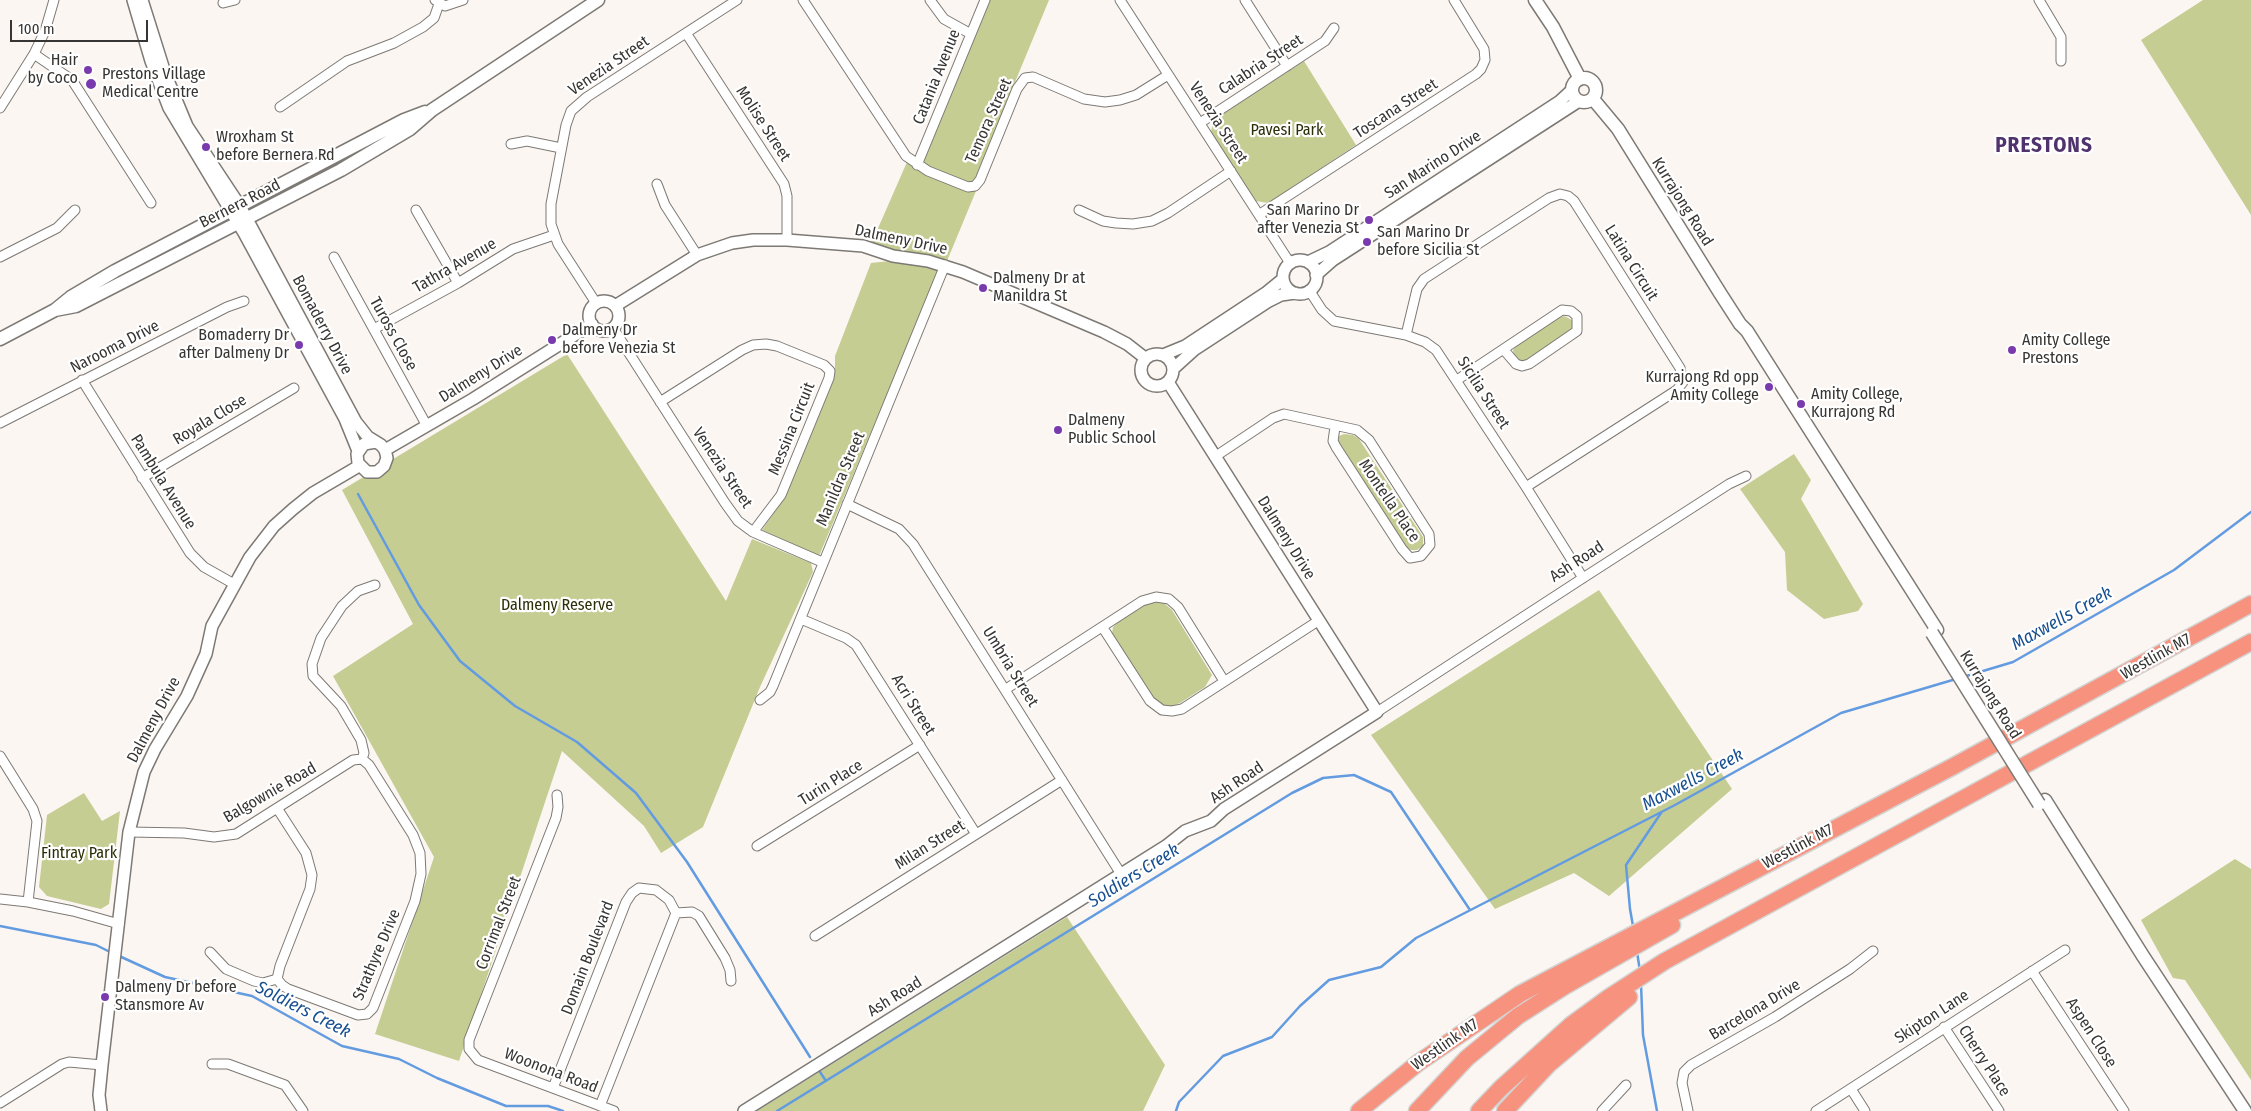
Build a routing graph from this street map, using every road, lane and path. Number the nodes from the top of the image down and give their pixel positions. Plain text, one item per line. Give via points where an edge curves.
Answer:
1 (54, 0) edge
2 (133, 0) edge
3 (142, 0) edge
4 (235, 0) edge
5 (463, 0) edge
6 (598, 0) edge
7 (737, 0) edge
8 (803, 0) edge
9 (930, 0) edge
10 (984, 0) edge
11 (1120, 0) edge
12 (1245, 0) edge
13 (1454, 0) edge
14 (1536, 0) edge
15 (2039, 0) edge
16 (437, 2) edge
17 (223, 3) dead end
18 (1334, 28) dead end
19 (686, 33) junction
20 (971, 34) junction
21 (34, 54) junction
22 (2061, 61) dead end
23 (1287, 66) junction
24 (1168, 75) junction
25 (1580, 79) junction
26 (1572, 90) junction
27 (1593, 99) junction
28 (1579, 101) junction
29 (280, 107) dead end
30 (0, 108) edge
31 (432, 110) junction
32 (1200, 123) junction
33 (511, 144) dead end
34 (561, 148) junction
35 (917, 165) junction
36 (1231, 172) junction
37 (657, 184) dead end
38 (151, 203) dead end
39 (236, 208) junction
40 (75, 210) dead end
41 (416, 210) dead end
42 (1079, 210) dead end
43 (1260, 214) junction
44 (242, 220) junction
45 (554, 234) junction
46 (787, 240) junction
47 (697, 256) junction
48 (0, 257) edge
49 (334, 257) dead end
50 (1308, 262) junction
51 (1290, 263) junction
52 (945, 265) junction
53 (1316, 275) junction
54 (1283, 279) junction
55 (458, 283) junction
56 (1309, 290) junction
57 (1295, 293) junction
58 (244, 301) dead end
59 (596, 303) junction
60 (615, 306) junction
61 (55, 310) junction
62 (592, 324) junction
63 (613, 328) junction
64 (374, 329) junction
65 (1406, 335) junction
66 (0, 339) edge
67 (1504, 350) junction
68 (1163, 354) junction
69 (1145, 358) junction
70 (1173, 369) junction
71 (82, 380) junction
72 (1457, 380) junction
73 (1168, 382) junction
74 (294, 388) dead end
75 (660, 402) junction
76 (0, 423) edge
77 (427, 426) junction
78 (1335, 426) junction
79 (376, 442) junction
80 (385, 450) junction
81 (358, 451) junction
82 (1216, 456) junction
83 (359, 466) junction
84 (1746, 476) dead end
85 (142, 478) junction
86 (1526, 487) junction
87 (847, 504) junction
88 (753, 532) junction
89 (822, 562) junction
90 (1582, 578) junction
91 (234, 584) junction
92 (375, 585) dead end
93 (2251, 604) edge
94 (801, 619) junction
95 (1318, 621) junction
96 (1103, 628) junction
97 (2251, 642) edge
98 (1224, 681) junction
99 (1006, 689) junction
100 (760, 700) dead end
101 (1377, 712) junction
102 (920, 745) junction
103 (0, 756) edge
104 (362, 759) junction
105 (1062, 780) junction
106 (557, 794) dead end
107 (277, 808) junction
108 (129, 832) junction
109 (976, 834) junction
110 (757, 846) dead end
111 (1121, 874) junction
112 (0, 899) edge
113 (28, 902) junction
114 (676, 913) junction
115 (119, 924) junction
116 (815, 936) dead end
117 (2065, 950) dead end
118 (1873, 951) dead end
119 (210, 952) dead end
120 (1605, 956) junction
121 (2032, 971) junction
122 (277, 979) junction
123 (731, 981) dead end
124 (1613, 1002) junction
125 (1944, 1027) junction
126 (478, 1060) joint
127 (102, 1064) junction
128 (212, 1064) dead end
129 (1626, 1084) dead end
130 (553, 1088) junction
131 (1851, 1089) junction
132 (0, 1103) edge
133 (600, 1106) junction
134 (101, 1111) edge
135 (303, 1111) edge
136 (614, 1111) edge
137 (744, 1111) edge
138 (1359, 1111) edge
139 (1417, 1111) edge
140 (1480, 1111) edge
141 (1505, 1111) edge
142 (1602, 1111) edge
143 (1688, 1111) edge
144 (1816, 1111) edge
145 (1865, 1111) edge
146 (1999, 1111) edge
147 (2124, 1111) edge
148 (2245, 1111) edge

1 - 21 street
2 - 39 street via 169,108 189,144
3 - 39 street via 181,114
4 - 17 street
5 - 16 street via 450,6
6 - 31 main road, Bernera Road
7 - 19 street, Venezia Street
8 - 35 street, Temora Street via 896,143
9 - 20 street via 944,19
10 - 20 street, Catania Avenue
11 - 24 street, Venezia Street
12 - 23 street
13 - 43 street, Toscana Street via 1484,49 1485,60 1481,69
14 - 25 main road
15 - 22 street via 2060,37
16 - 29 street via 434,18 423,27 394,43 347,61
18 - 23 street, Calabria Street via 1324,41
19 - 34 street, Venezia Street via 574,106 567,120
19 - 46 street, Molise Street via 784,184
20 - 35 street, Catania Avenue
21 - 30 street
21 - 38 street via 72,80
23 - 32 street, Calabria Street
24 - 32 street, Venezia Street
24 - 35 street, Temora Street via 1130,97 1099,102 1078,98 1028,77 1017,89 975,186 963,185
25 - 26 main road
25 - 27 main road via 1594,83 1596,93
26 - 28 main road
26 - 50 street, San Marino Drive via 1329,252
27 - 28 main road
27 - 148 main road, Kurrajong Road via 1618,129 2042,802
28 - 53 street, San Marino Drive via 1333,260
31 - 39 main road, Bernera Road via 404,120
31 - 44 main road, Bernera Road via 410,129 372,152
32 - 36 street, Venezia Street
33 - 34 street via 532,142
34 - 45 street, Venezia Street via 550,210
36 - 42 street via 1152,220 1116,224
36 - 43 street, Venezia Street
37 - 47 street via 665,205
39 - 44 street
39 - 61 main road, Bernera Road via 114,271
40 - 48 street via 61,225
41 - 55 street
43 - 51 street, Venezia Street
44 - 61 main road, Bernera Road via 76,306
44 - 79 street, Bomaderry Drive via 354,420
44 - 81 street, Bomaderry Drive via 345,418
45 - 55 street, Tathra Avenue via 513,249
45 - 59 street, Venezia Street
46 - 47 street, Dalmeny Drive via 742,241
46 - 52 street, Dalmeny Drive via 870,247 887,254
47 - 60 street, Dalmeny Drive
49 - 64 street, Tuross Close
50 - 51 street via 1297,260
50 - 53 street
51 - 54 street via 1284,270
52 - 69 street, Dalmeny Drive via 1097,328
52 - 87 street, Manildra Street
53 - 56 street via 1315,284
54 - 57 street via 1287,288
54 - 68 street via 1185,346
55 - 64 street, Tathra Avenue
56 - 57 street
56 - 65 street, Sicilia Street via 1334,321
57 - 70 street via 1270,301 1194,350
58 - 71 street, Narooma Drive
59 - 60 street via 605,301
59 - 62 street via 589,312
60 - 63 street via 619,317
61 - 66 main road, Bernera Road
62 - 63 street via 602,330
62 - 77 street, Dalmeny Drive
63 - 75 street, Venezia Street
64 - 77 street, Tuross Close
65 - 72 street, Sicilia Street via 1436,350
65 - 86 street, Latina Circuit via 1417,289 1424,279 1549,198 1560,194 1574,201 1680,368 1683,382 1677,390
67 - 67 street via 1562,310 1577,316 1577,331 1530,364 1516,364
67 - 72 street
68 - 69 street via 1155,353
68 - 70 street
69 - 73 street via 1141,367 1145,381 1159,386
70 - 73 street
71 - 76 street, Narooma Drive
71 - 85 street, Pambula Avenue
72 - 86 street, Sicilia Street
73 - 82 street, Dalmeny Drive
74 - 85 street, Royala Close
75 - 88 street, Venezia Street via 724,503 738,521
75 - 88 street, Messina Circuit via 753,345 777,346 824,365 830,371 781,495
77 - 80 street, Dalmeny Drive
78 - 78 street, Montella Place via 1357,430 1369,440 1429,534 1430,545 1420,556 1410,558 1402,549 1336,448 1333,441
78 - 82 street, Montella Place via 1284,414
79 - 80 street
79 - 81 street via 364,444
80 - 83 street via 387,461 380,471 370,473
81 - 83 street
82 - 95 street, Dalmeny Drive
83 - 91 street, Dalmeny Drive via 313,493 282,518 255,549
84 - 90 street, Ash Road
85 - 91 street, Pambula Avenue via 190,553 204,566
86 - 90 street, Sicilia Street
87 - 89 street, Manildra Street
87 - 99 street, Umbria Street via 905,534
88 - 89 street, Venezia Street
89 - 94 street, Manildra Street
90 - 101 street, Ash Road
91 - 108 street, Dalmeny Drive via 212,626 206,654 187,696 144,772
92 - 104 street via 358,591 342,606 322,638 312,664 313,676 341,706 361,740
93 - 120 highway, Westlink M7
94 - 100 street, Manildra Street via 770,692
94 - 102 street, Acri Street via 856,645
95 - 98 street
95 - 101 street, Dalmeny Drive
96 - 98 street via 1150,702 1162,710 1182,708
96 - 98 street via 1148,598 1159,596 1169,599 1178,607
96 - 99 street
97 - 124 highway, Westlink M7 via 1995,782 1938,818 1667,965
99 - 105 street, Umbria Street
101 - 111 street, Ash Road via 1224,809 1211,821 1185,831
102 - 109 street, Acri Street
102 - 110 street, Turin Place
103 - 113 street via 37,820
104 - 107 street, Balgownie Road via 353,760
104 - 122 street, Strathyre Drive via 369,765 416,841 422,874 415,901 373,1008 367,1014 358,1014 288,989
105 - 109 street, Milan Street
105 - 111 street, Umbria Street
106 - 126 street, Corrimal Street via 556,818 469,1040 470,1054
107 - 108 street, Balgownie Road via 236,834 222,837
107 - 122 street via 306,854 312,874 310,889
108 - 115 street, Dalmeny Drive
109 - 116 street, Milan Street
111 - 137 street, Ash Road
112 - 113 street
113 - 115 street
114 - 123 street via 692,912 699,916 726,958
114 - 130 street, Domain Boulevard via 669,900 656,890 639,888 629,897
114 - 133 street
115 - 127 street, Dalmeny Drive
117 - 121 street, Skipton Lane
118 - 143 street, Barcelona Drive via 1775,1017 1691,1064 1684,1072 1682,1083
119 - 122 street via 226,969 254,981 263,984
120 - 138 highway, Westlink M7 via 1520,994 1418,1063
120 - 139 highway via 1502,1028 1462,1063
121 - 125 street, Skipton Lane
121 - 147 street, Aspen Close
124 - 140 highway via 1539,1053
124 - 141 highway
125 - 131 street, Skipton Lane
125 - 146 street, Cherry Place
126 - 130 street, Woonona Road
127 - 132 street via 62,1064
127 - 134 street, Dalmeny Drive
128 - 135 street via 228,1064 285,1085
129 - 142 street
130 - 133 street, Woonona Road
131 - 144 street, Skipton Lane
131 - 145 street
133 - 136 street, Woonona Road

